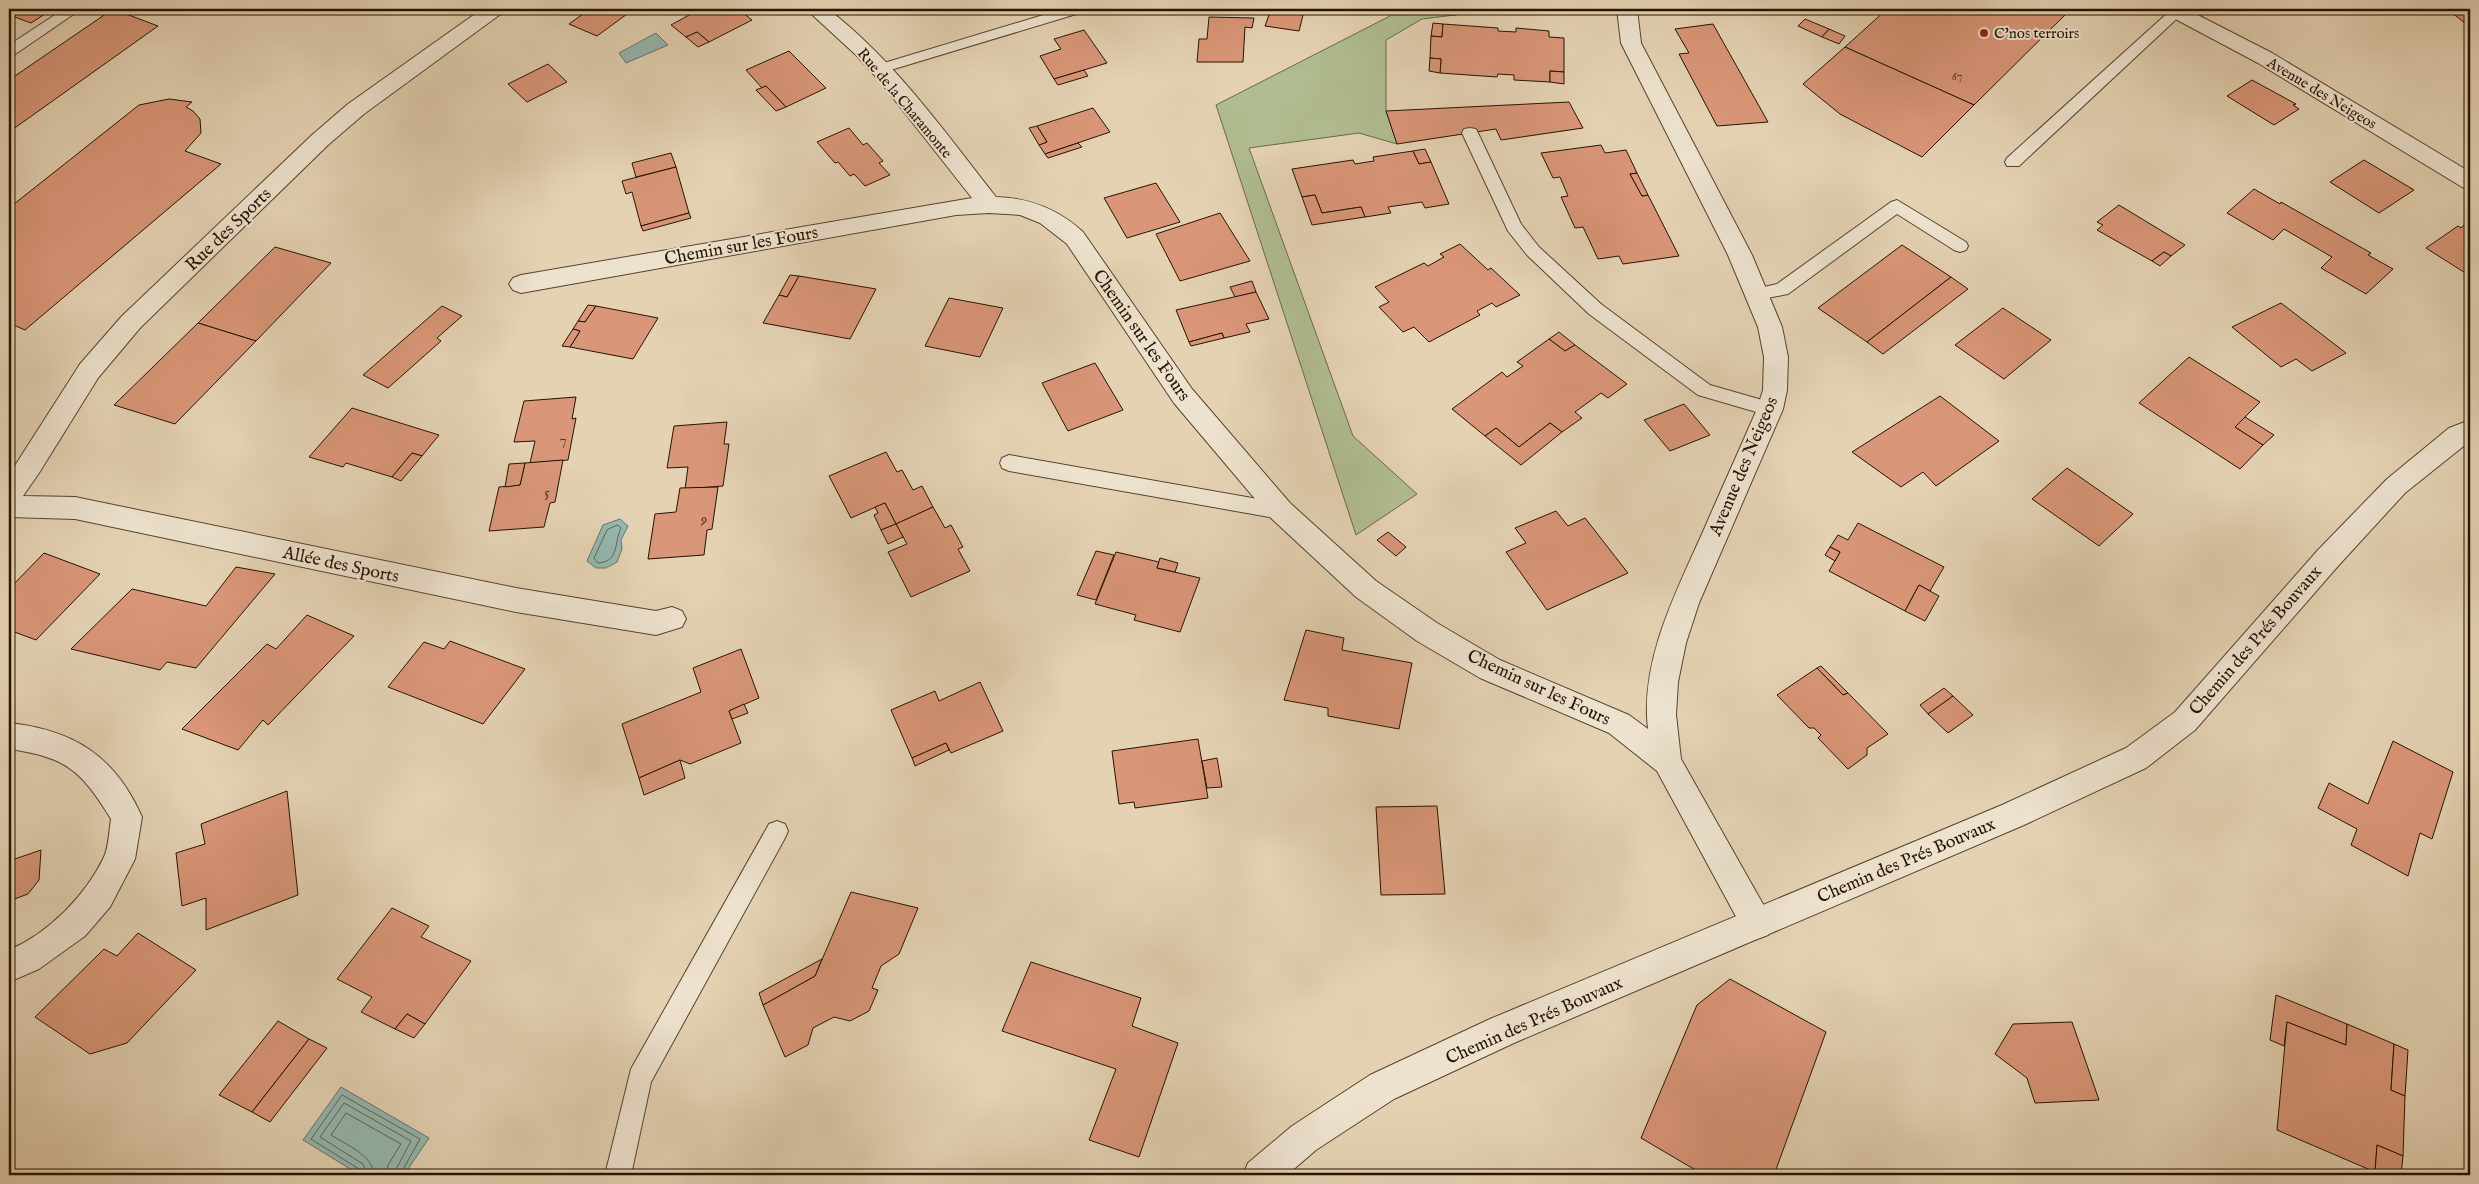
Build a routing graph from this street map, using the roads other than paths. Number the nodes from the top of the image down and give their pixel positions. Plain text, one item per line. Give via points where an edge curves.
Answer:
1 (74, 9) edge
2 (495, 9) edge
3 (816, 9) edge
4 (1078, 9) edge
5 (1627, 9) edge
6 (2174, 10) edge
7 (9, 52) edge
8 (879, 69) junction
9 (1470, 133) dead end
10 (2013, 162) dead end
11 (2470, 182) edge
12 (988, 203) junction
13 (1960, 246) dead end
14 (520, 284) dead end
15 (1757, 294) junction
16 (1770, 409) junction
17 (2470, 430) edge
18 (1009, 463) dead end
19 (9, 494) edge
20 (9, 506) edge
21 (1280, 511) junction
22 (672, 619) dead end
23 (9, 736) edge
24 (1667, 761) junction
25 (777, 831) dead end
26 (1757, 924) junction
27 (9, 966) edge
28 (618, 1175) edge
29 (1260, 1175) edge

1 - 7 lane
2 - 19 street, Rue des Sports via 349,115 131,322 90,372
3 - 8 street, Rue de la Charamonte
4 - 8 lane
5 - 15 street, Avenue des Neigeos via 1631,43
6 - 10 lane
6 - 11 street, Avenue des Neigeos via 2265,58
8 - 12 street, Rue de la Charamonte
9 - 16 lane via 1514,227 1533,251 1595,309 1704,390
12 - 14 street, Chemin sur les Fours
12 - 21 street, Chemin sur les Fours via 1017,205 1062,224 1075,238 1183,396
13 - 15 lane via 1897,206 1782,290
15 - 16 street, Avenue des Neigeos via 1770,327 1776,357 1775,390
16 - 24 street, Avenue des Neigeos via 1684,603 1672,643 1661,715
17 - 26 street, Chemin des Prés Bouvaux via 2458,435 2396,486 2185,721 2136,758 2013,815
18 - 21 lane
20 - 22 street, Allée des Sports via 75,508 516,600 656,623
21 - 24 street, Chemin sur les Fours via 1366,589 1427,632 1490,668 1619,724
23 - 27 street via 37,738 77,754 107,784 127,817 120,859 99,896 74,925 28,958
24 - 26 street, Avenue des Neigeos
25 - 28 lane via 640,1078
26 - 29 street, Chemin des Prés Bouvaux via 1502,1031 1382,1087 1304,1138

